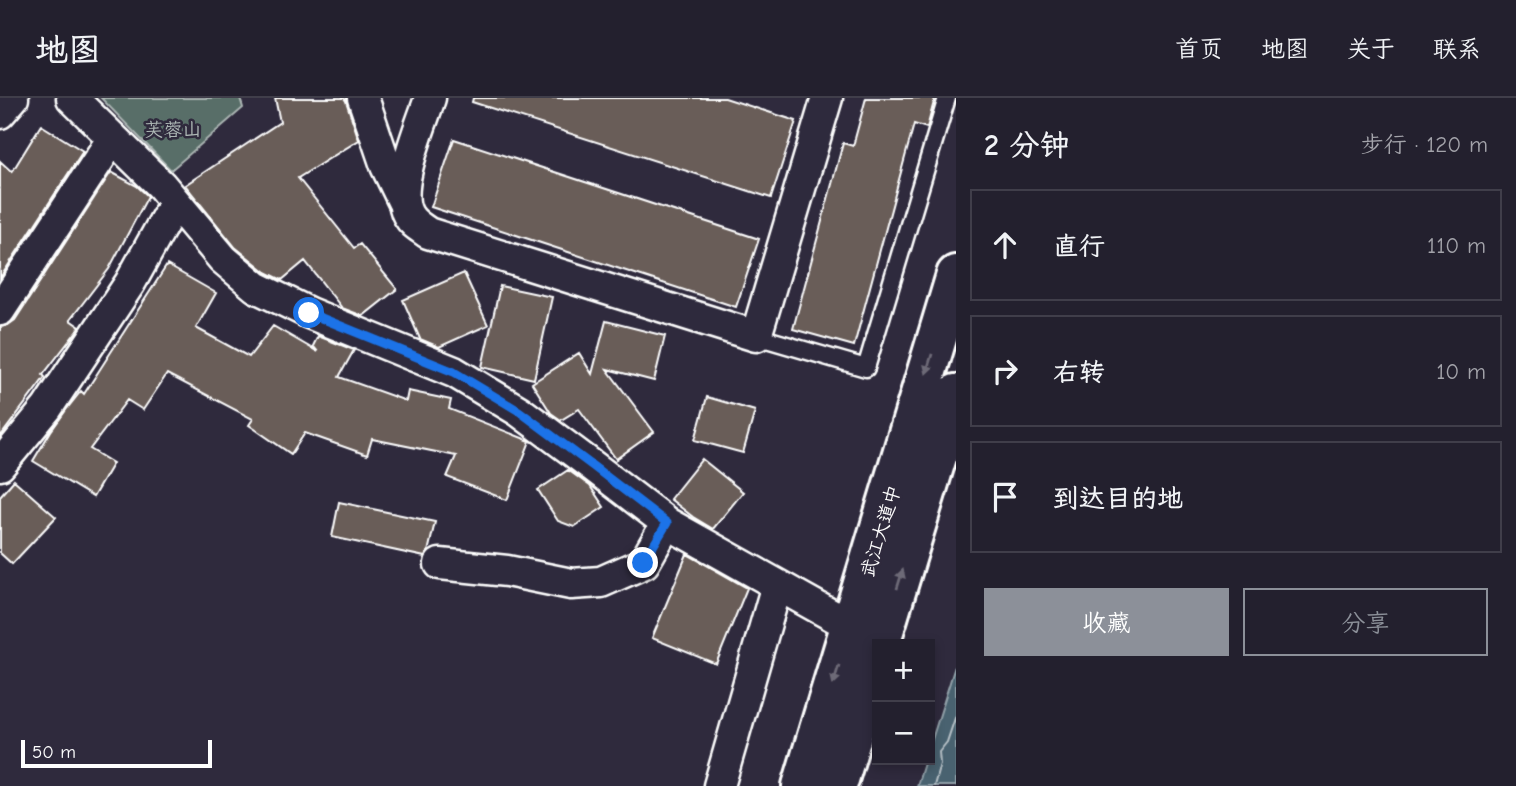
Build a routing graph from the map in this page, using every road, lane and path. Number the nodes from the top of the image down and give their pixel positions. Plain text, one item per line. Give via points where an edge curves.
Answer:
1 (13, 98) edge
2 (72, 98) edge
3 (363, 98) edge
4 (430, 98) edge
5 (827, 98) edge
6 (947, 98) edge
7 (0, 113) edge
8 (113, 138) junction
9 (403, 201) junction
10 (175, 202) junction
11 (956, 275) edge
12 (0, 310) edge
13 (756, 336) junction
14 (956, 394) edge
15 (0, 465) edge
16 (667, 523) junction
17 (440, 564) dead end
18 (778, 585) junction
19 (865, 635) edge
20 (872, 670) edge
21 (719, 786) edge
22 (802, 786) edge
23 (837, 786) edge

1 - 7 street
2 - 8 street
3 - 9 street
4 - 9 street via 408,166
5 - 13 street
6 - 13 lane via 866,368
8 - 10 street
8 - 12 street
9 - 13 street via 414,224 428,233
10 - 15 street via 130,283 47,408
10 - 16 street via 223,259 256,287 454,372 519,411
11 -> 19 main road, 武江大道中
19 -> 14 main road, 武江大道中
16 - 17 street via 643,563 601,582 571,584
16 - 18 street
18 - 19 street
18 - 21 street
19 -> 22 main road, 武江大道中
20 - 23 main road

